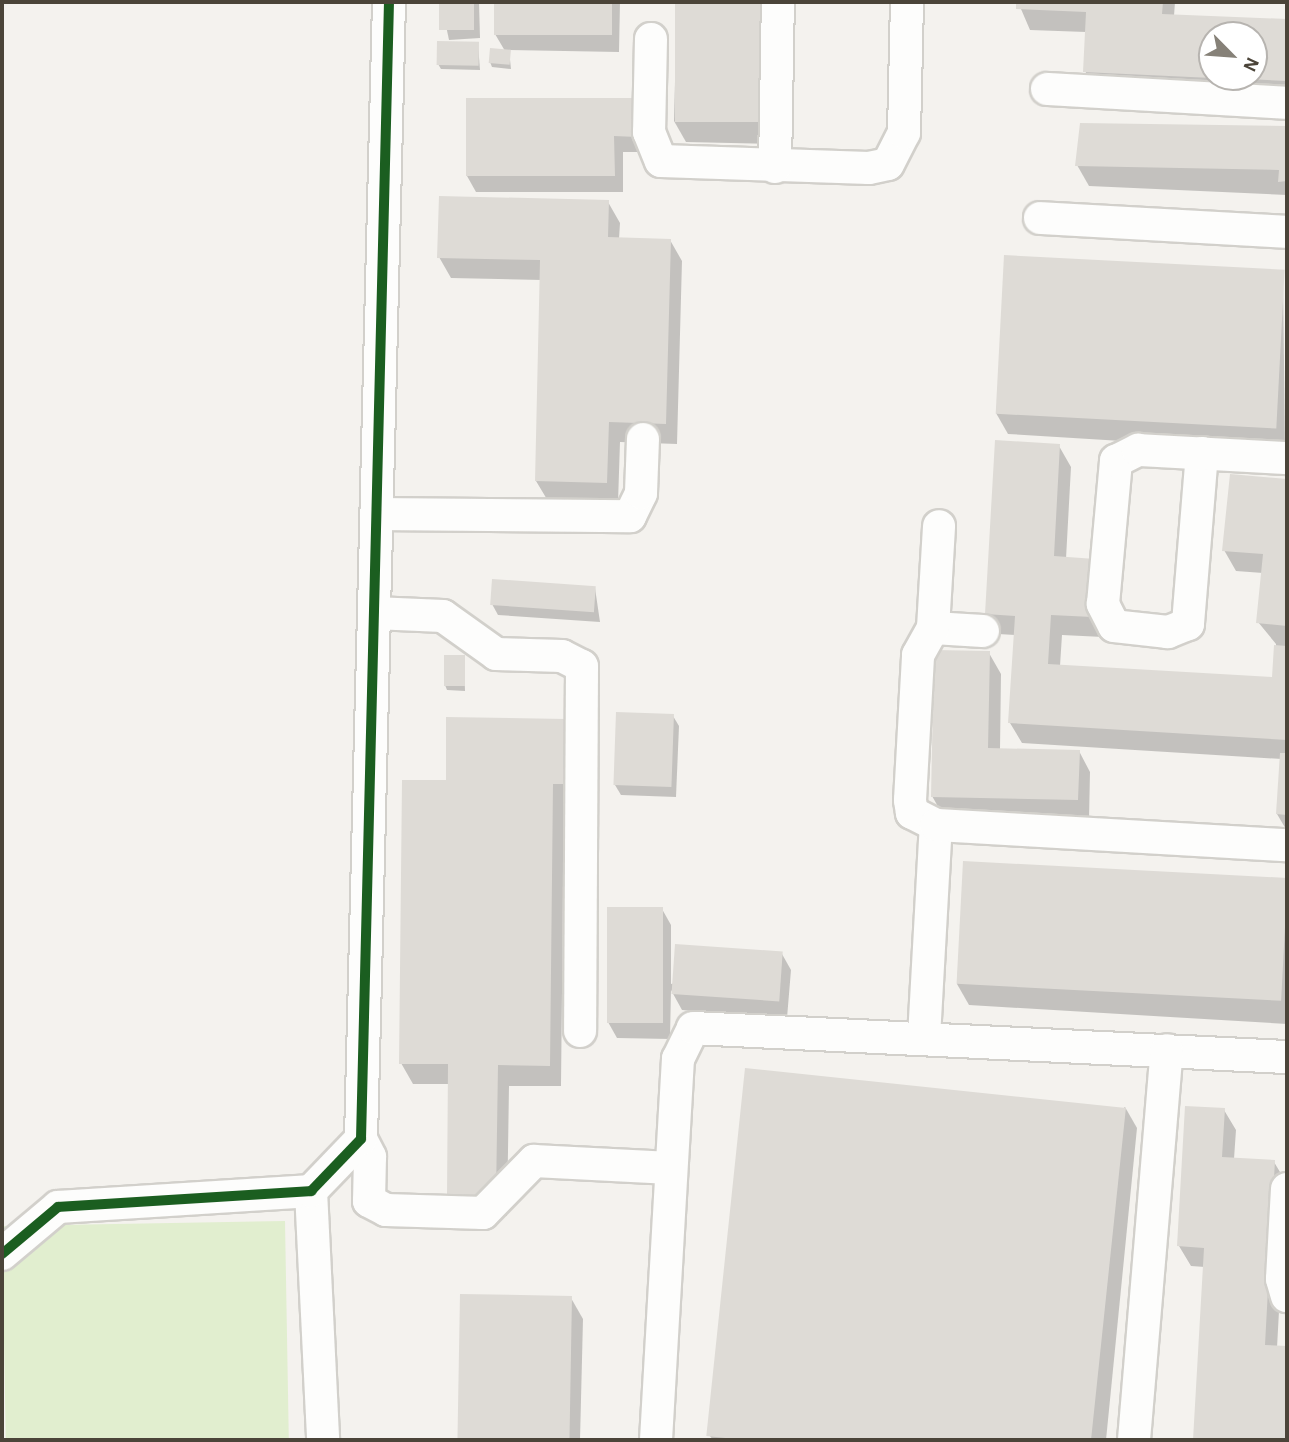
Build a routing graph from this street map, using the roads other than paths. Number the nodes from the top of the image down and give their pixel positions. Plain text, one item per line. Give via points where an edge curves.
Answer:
1 (389, 2) edge
2 (778, 2) edge
3 (907, 2) edge
4 (651, 39) dead end
5 (1048, 89) dead end
6 (1287, 103) edge
7 (775, 167) junction
8 (1040, 218) dead end
9 (1287, 232) edge
10 (643, 439) dead end
11 (1202, 453) junction
12 (1287, 458) edge
13 (376, 514) junction
14 (939, 526) dead end
15 (374, 613) junction
16 (933, 628) junction
17 (983, 631) dead end
18 (936, 825) junction
19 (1287, 845) edge
20 (580, 1031) dead end
21 (924, 1037) junction
22 (1167, 1050) junction
23 (1287, 1057) edge
24 (361, 1139) junction
25 (671, 1168) junction
26 (311, 1191) junction
27 (1287, 1210) edge
28 (2, 1254) edge
29 (1287, 1296) edge
30 (323, 1440) edge
31 (656, 1440) edge
32 (1134, 1440) edge

1 - 13 street
2 - 7 street
3 - 7 street via 899,150 888,164
4 - 7 street via 649,132 661,161
5 - 6 street
8 - 9 street
10 - 13 street via 642,493 630,516
11 - 11 street via 1138,450 1116,461 1103,604 1114,626 1168,632 1188,624
11 - 12 street
13 - 15 street
14 - 16 street
15 - 20 street via 443,616 496,653 562,656 582,666
15 - 24 street
16 - 17 street
16 - 18 street via 918,655 910,800 912,813
18 - 19 street
18 - 21 street
21 - 22 street
21 - 25 street via 693,1028 678,1059
22 - 23 street
22 - 32 street
24 - 25 street via 370,1157 369,1201 386,1210 483,1213 534,1161
24 - 26 street
25 - 31 street
26 - 28 street via 58,1207
26 - 30 street
27 - 29 street

